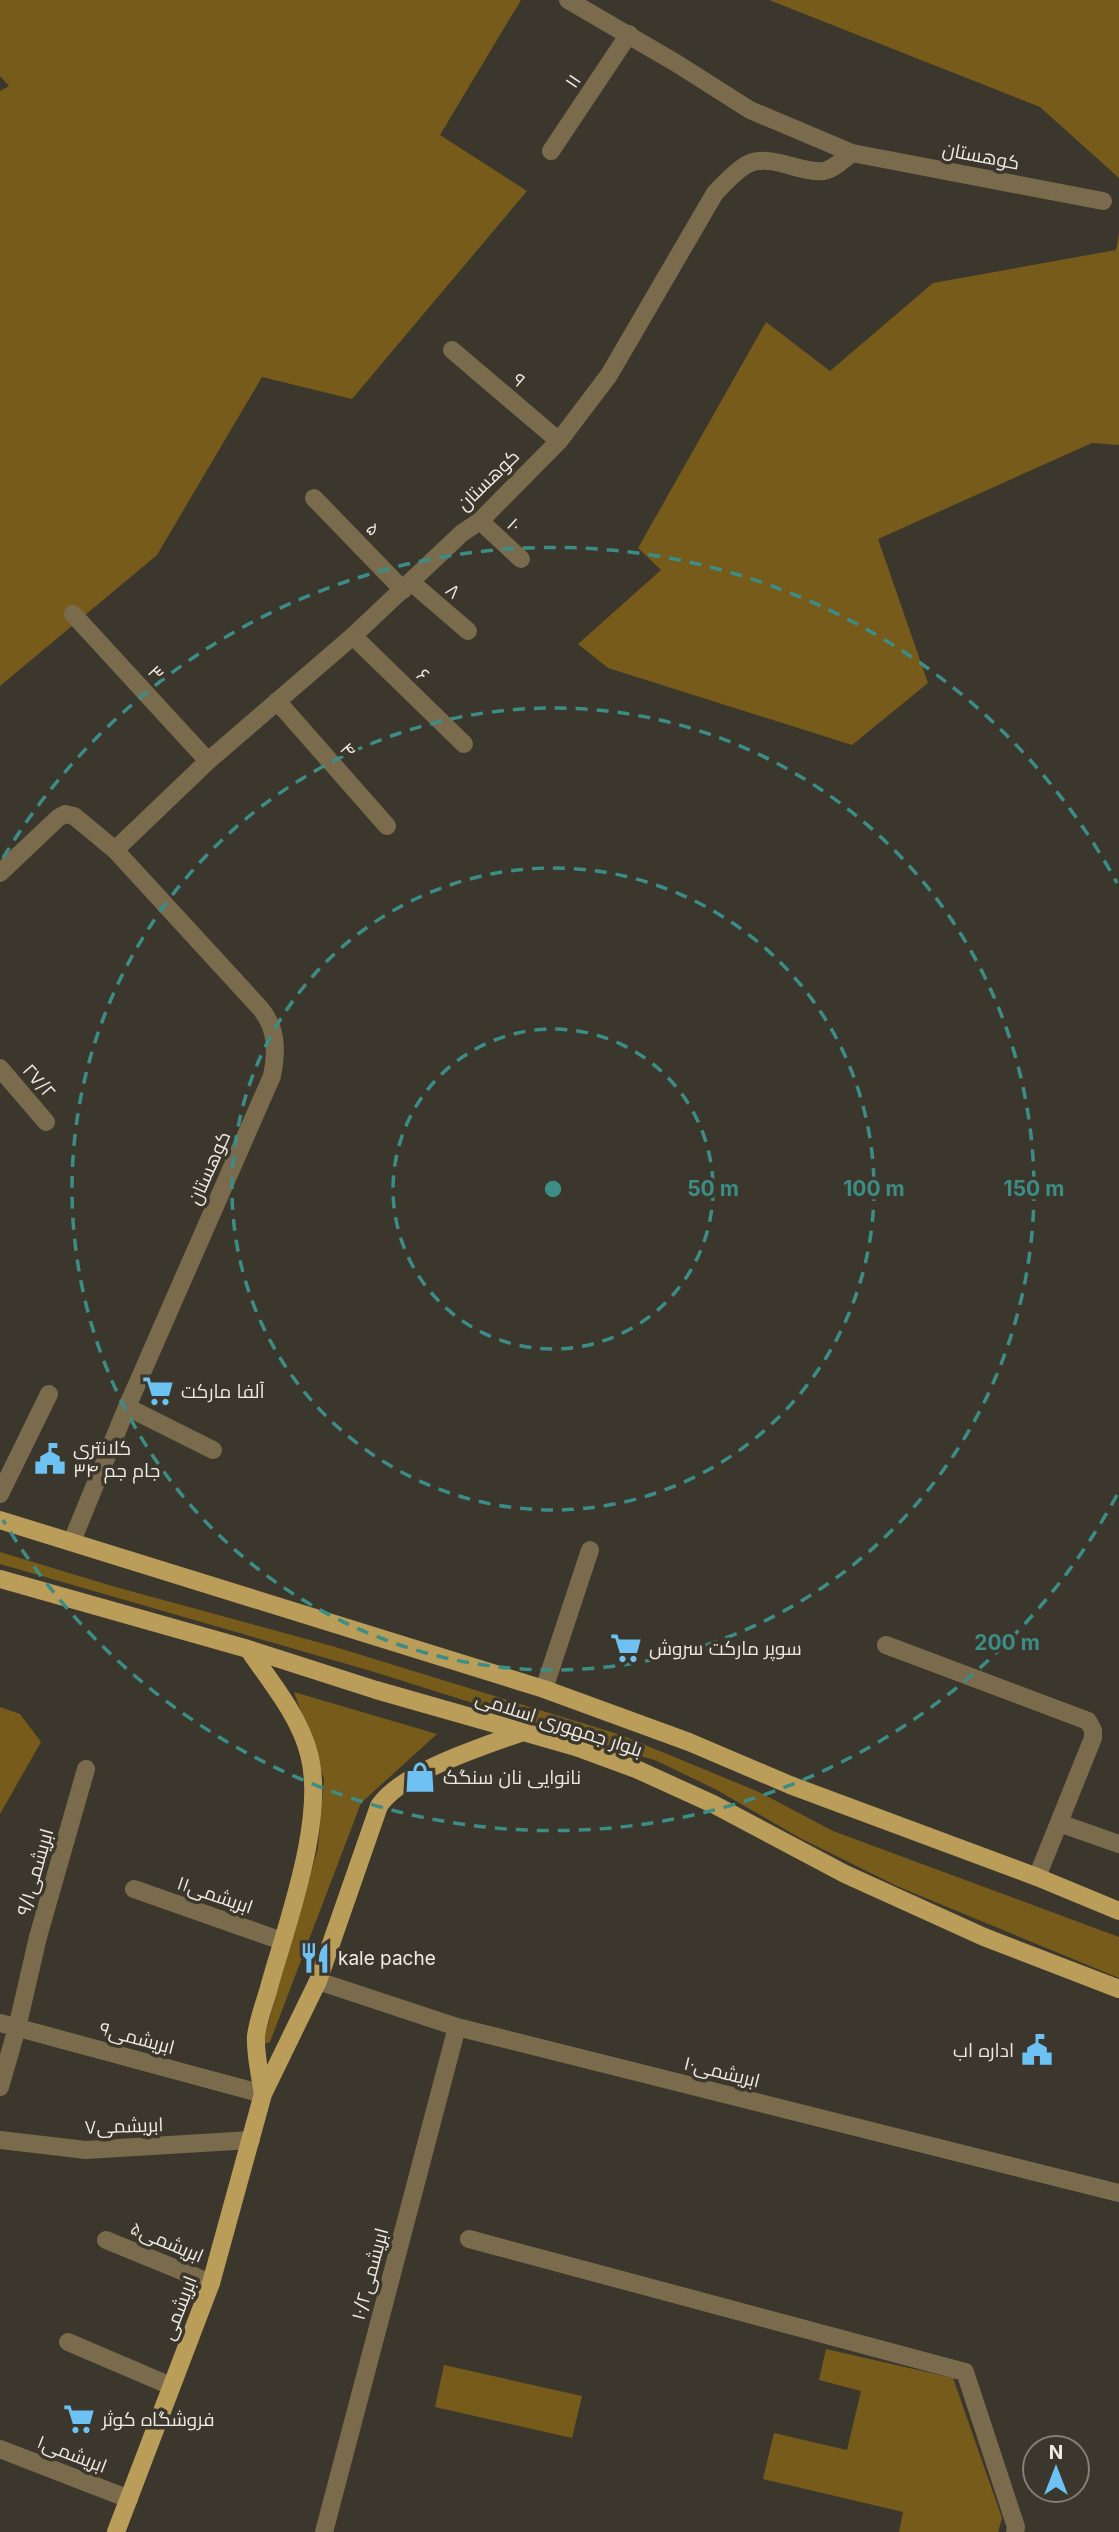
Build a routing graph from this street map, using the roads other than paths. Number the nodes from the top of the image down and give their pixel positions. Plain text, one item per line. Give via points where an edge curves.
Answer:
1 (568, 0) edge
2 (629, 34) junction
3 (551, 151) dead end
4 (852, 153) junction
5 (1103, 201) dead end
6 (452, 350) dead end
7 (559, 441) junction
8 (314, 498) dead end
9 (480, 521) junction
10 (520, 559) dead end
11 (407, 586) junction
12 (73, 614) dead end
13 (468, 631) dead end
14 (353, 636) junction
15 (277, 701) junction
16 (464, 744) dead end
17 (208, 761) junction
18 (387, 826) dead end
19 (115, 850) junction
20 (4, 861) edge
21 (0, 1068) edge
22 (46, 1122) dead end
23 (50, 1394) dead end
24 (127, 1407) junction
25 (213, 1450) dead end
26 (0, 1494) edge
27 (0, 1520) edge
28 (72, 1541) junction
29 (590, 1550) dead end
30 (0, 1579) edge
31 (886, 1645) dead end
32 (248, 1648) junction
33 (544, 1689) junction
34 (523, 1732) junction
35 (86, 1769) dead end
36 (1059, 1823) junction
37 (1119, 1844) edge
38 (1037, 1877) junction
39 (134, 1889) dead end
40 (1119, 1911) edge
41 (282, 1941) junction
42 (318, 1981) junction
43 (1119, 1989) edge
44 (9, 2025) edge
45 (457, 2027) junction
46 (0, 2087) edge
47 (263, 2094) junction
48 (0, 2140) edge
49 (251, 2140) junction
50 (1119, 2193) edge
51 (469, 2239) dead end
52 (106, 2240) dead end
53 (211, 2283) junction
54 (68, 2342) dead end
55 (171, 2386) junction
56 (0, 2449) edge
57 (129, 2499) junction
58 (116, 2532) edge
59 (324, 2532) edge
60 (1015, 2532) edge

1 - 2 street, کوهستان
2 - 3 street, ۱۱
2 - 4 street, کوهستان via 750,110
4 - 5 street, کوهستان
4 - 7 street, کوهستان via 822,171 774,162 749,163 715,193 609,375
6 - 7 street, ۹
7 - 9 street, کوهستان
8 - 11 street, ۵
9 - 10 street, ۱۰
9 - 11 street, کوهستان
11 - 13 street, ۸
11 - 14 street, کوهستان
12 - 17 street, ۳
14 - 15 street, کوهستان
14 - 16 street, ۶
15 - 17 street, کوهستان
15 - 18 street, ۴
17 - 19 street, کوهستان
19 - 20 street, کوهستان via 74,816 65,814
19 - 24 street, کوهستان via 270,1020 276,1055 272,1076
21 - 22 street, ۲۷/۲
23 - 26 street
24 - 25 street
24 - 28 street, کوهستان
27 - 28 main road, بلوار جمهوری اسلامی
28 - 33 main road, بلوار جمهوری اسلامی
29 - 33 street
30 - 32 main road, بلوار جمهوری اسلامی
31 - 36 street via 1088,1721 1093,1738
32 - 34 main road, بلوار جمهوری اسلامی
32 - 41 main road via 301,1731 313,1780 309,1832
33 - 38 main road, بلوار جمهوری اسلامی
34 - 42 main road via 433,1767 384,1799
34 - 43 main road, بلوار جمهوری اسلامی via 636,1769 845,1874 984,1937
35 - 44 street, ۹/۱ابریشمی
36 - 37 street
36 - 38 street
38 - 40 main road, بلوار جمهوری اسلامی
39 - 41 street, ابریشمی۱۱
41 - 47 main road via 256,2035
42 - 45 street, ابریشمی۱۰
42 - 47 main road
44 - 46 street, ۹/۱ابریشمی
44 - 47 street, ابریشمی۹
45 - 50 street, ابریشمی۱۰
45 - 59 street, ۱۰/۲ابریشمی
47 - 49 main road, ابریشمی
48 - 49 street, ابریشمی۷ via 86,2150
49 - 53 main road, ابریشمی
51 - 60 street via 965,2372
52 - 53 street, ابریشمی۵
53 - 55 main road, ابریشمی
54 - 55 street
55 - 57 main road, ابریشمی
56 - 57 street, ابریشمی۱
57 - 58 main road, ابریشمی

